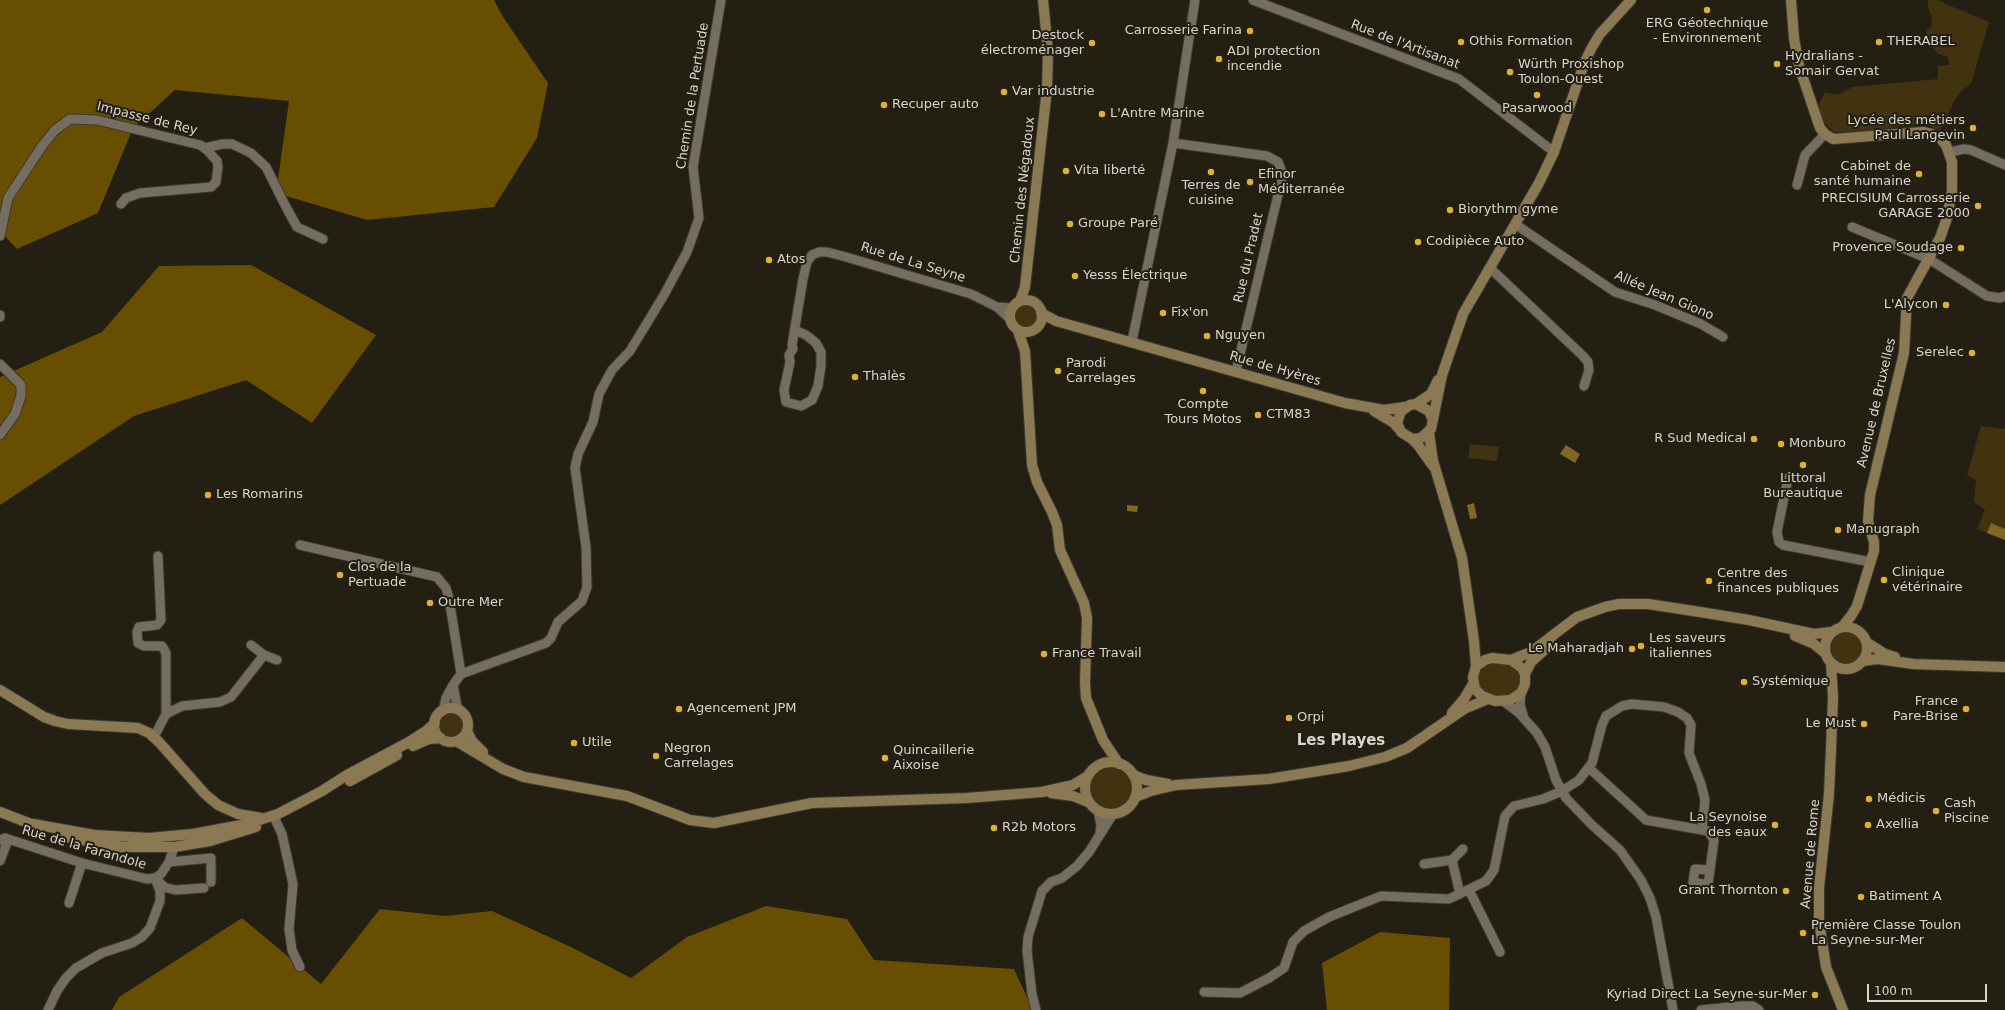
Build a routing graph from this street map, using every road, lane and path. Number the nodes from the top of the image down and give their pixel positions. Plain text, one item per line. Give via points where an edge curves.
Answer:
1 (721, 0) edge
2 (1043, 0) edge
3 (1195, 0) edge
4 (1253, 0) edge
5 (1631, 0) edge
6 (1791, 0) edge
7 (1825, 134) junction
8 (1173, 143) junction
9 (204, 148) junction
10 (1554, 152) junction
11 (1950, 152) junction
12 (2005, 165) edge
13 (1797, 185) dead end
14 (121, 204) dead end
15 (1515, 224) junction
16 (1852, 227) dead end
17 (0, 236) edge
18 (323, 239) dead end
19 (1929, 259) junction
20 (1490, 268) junction
21 (2005, 296) edge
22 (1025, 301) junction
23 (1011, 313) junction
24 (1041, 318) junction
25 (794, 330) junction
26 (1018, 331) junction
27 (1031, 332) junction
28 (1723, 337) dead end
29 (1132, 341) junction
30 (1025, 351) junction
31 (0, 364) edge
32 (1236, 371) junction
33 (1442, 375) junction
34 (1584, 386) dead end
35 (1416, 404) junction
36 (1405, 407) junction
37 (1371, 409) junction
38 (1432, 420) junction
39 (1398, 428) junction
40 (1429, 433) junction
41 (0, 435) edge
42 (1412, 439) junction
43 (1436, 472) junction
44 (1788, 478) dead end
45 (300, 544) dead end
46 (158, 556) dead end
47 (1871, 562) junction
48 (1857, 606) junction
49 (1700, 615) junction
50 (1842, 627) junction
51 (1831, 632) junction
52 (1860, 632) junction
53 (1474, 641) junction
54 (1866, 642) junction
55 (251, 645) dead end
56 (1825, 653) junction
57 (264, 655) junction
58 (1492, 658) junction
59 (277, 660) dead end
60 (1511, 660) junction
61 (1862, 661) junction
62 (1831, 663) junction
63 (1928, 664) junction
64 (1476, 666) junction
65 (2005, 667) edge
66 (1848, 669) junction
67 (462, 674) junction
68 (1525, 674) junction
69 (1473, 684) junction
70 (452, 685) junction
71 (0, 690) edge
72 (1521, 693) junction
73 (1833, 697) junction
74 (1488, 699) junction
75 (1503, 701) junction
76 (443, 711) junction
77 (460, 711) junction
78 (166, 714) junction
79 (1446, 720) junction
80 (1526, 721) junction
81 (435, 723) junction
82 (467, 731) junction
83 (154, 737) junction
84 (441, 738) junction
85 (1102, 740) junction
86 (456, 742) junction
87 (1119, 764) junction
88 (1100, 765) junction
89 (503, 768) junction
90 (1589, 768) junction
91 (1133, 775) junction
92 (1088, 776) junction
93 (1176, 785) junction
94 (322, 791) junction
95 (1562, 791) junction
96 (1042, 792) junction
97 (1135, 797) junction
98 (1090, 803) junction
99 (1098, 810) junction
100 (0, 812) edge
101 (1113, 814) junction
102 (273, 817) junction
103 (33, 824) junction
104 (1702, 829) junction
105 (1099, 834) junction
106 (2, 839) edge
107 (174, 847) junction
108 (1463, 849) dead end
109 (1452, 860) junction
110 (0, 861) edge
111 (169, 862) junction
112 (82, 863) junction
113 (1424, 864) dead end
114 (1710, 870) dead end
115 (155, 878) junction
116 (1469, 890) junction
117 (1460, 894) junction
118 (69, 903) dead end
119 (1500, 952) dead end
120 (300, 967) dead end
121 (1204, 992) dead end
122 (48, 1010) edge
123 (1036, 1010) edge
124 (1673, 1010) edge
125 (1701, 1010) edge
126 (1759, 1010) edge
127 (1843, 1010) edge

1 - 67 street, Chemin de la Pertuade via 693,168 699,218 687,252 664,295 630,351 612,370 600,394 593,422 578,454 575,468 586,547 587,587 582,601 558,622 546,643
2 - 22 street, Chemin des Négadoux via 1048,51 1047,89
3 - 8 street
4 - 10 street, Rue de l'Artisanat via 1459,79
5 - 10 street via 1600,34 1591,49
6 - 7 street via 1799,66 1820,128
7 - 11 street via 1833,139 1848,139 1923,132 1940,138
7 - 13 street via 1805,155
8 - 29 street
8 - 32 street, Rue du Pradet via 1267,156 1278,162 1282,174
9 - 14 street, Impasse de Rey via 218,161 216,182 211,186 140,193 126,198
9 - 17 street, Impasse de Rey via 86,118 72,119 55,130 42,146 8,198
9 - 18 street via 232,144 251,153 266,167 298,227
10 - 15 street
11 - 12 street via 1971,150
11 - 19 street, Avenue de Bruxelles via 1952,178 1947,218
15 - 20 street
15 - 28 street, Allée Jean Giono via 1615,292 1701,324
16 - 19 street
19 - 21 street via 1987,296
19 - 47 street, Avenue de Bruxelles via 1907,298 1904,353 1870,495 1868,521 1874,542
20 - 33 street via 1463,314
20 - 34 street via 1584,356 1589,370
22 - 23 street
22 - 24 street via 1038,306
23 - 25 street, Rue de La Seyne via 971,294 846,257 819,252 812,255 807,262
23 - 26 street via 1011,323
24 - 27 street
24 - 29 street, Rue de Hyères
25 - 25 street via 793,349 789,355 790,362 783,395 786,402 803,405 812,400 818,386 820,347 806,335
26 - 27 street
26 - 30 street
27 - 30 street
29 - 32 street, Rue de Hyères
30 - 85 street via 1032,465 1057,525 1060,550 1084,603 1088,632 1086,698
31 - 41 street via 21,385 21,396 15,414
32 - 37 street, Rue de Hyères
33 - 35 street via 1431,394
33 - 38 street
35 - 36 street
35 - 38 street via 1429,411
36 - 37 street, Rue de Hyères
36 - 39 street via 1398,417
37 - 39 street, Rue de Hyères
38 - 40 street
39 - 42 street via 1404,436
40 - 42 street via 1421,438
40 - 43 street
42 - 43 street
43 - 53 street via 1462,558
44 - 47 street via 1777,532 1779,542
45 - 67 street via 437,577 446,588 449,598
46 - 78 street via 161,620 157,625 139,627 137,632 138,643 144,646 162,646 166,653
47 - 48 street, Avenue de Bruxelles
48 - 50 street
48 - 52 street via 1856,617
49 - 51 street via 1749,620 1803,633
49 - 56 street via 1786,634 1814,644
49 - 60 street via 1648,604 1618,604 1605,607 1577,617 1531,652
49 - 68 street via 1631,609 1594,616 1552,642 1531,662
50 - 51 street
50 - 52 street
51 - 56 street
52 - 54 street
53 - 58 street
53 - 64 street
54 - 61 street via 1866,656
54 - 63 street via 1884,654
55 - 57 street
56 - 62 street
57 - 59 street
57 - 78 street via 231,697 220,702 182,706
58 - 60 street
58 - 64 street
60 - 68 street via 1518,664
61 - 63 street via 1878,659
61 - 66 street
62 - 66 street
62 - 73 street, Avenue de Rome
63 - 65 street
64 - 69 street
66 - 73 street, Avenue de Rome via 1839,678
67 - 70 street, Chemin de la Pertuade
68 - 72 street via 1525,684
69 - 74 street via 1478,693
69 - 79 street
70 - 76 street, Chemin de la Pertuade
70 - 77 street
71 - 83 street via 55,721 138,728
72 - 75 street
72 - 80 street via 1520,705
73 - 127 street, Avenue de Rome via 1829,794 1818,903 1826,967
74 - 75 street
74 - 79 street
75 - 80 street
76 - 77 street
76 - 81 street
77 - 82 street via 467,719
78 - 83 street
79 - 93 street via 1402,750 1356,764 1269,780
80 - 95 street via 1545,747
81 - 84 street via 436,732
81 - 94 street via 409,742 347,774
82 - 86 street via 463,738
82 - 89 street via 476,746
83 - 102 street via 205,794 228,810 248,816
84 - 86 street via 448,742
84 - 94 street via 421,742 343,785
85 - 87 street
85 - 88 street
86 - 89 street
87 - 88 street
87 - 91 street
88 - 92 street
89 - 96 street via 537,780 627,796 690,820 714,823 812,803 972,798
90 - 95 street via 1579,780
90 - 104 street via 1646,820
90 - 104 street via 1597,750 1606,716 1614,710 1632,704 1664,707 1678,712 1687,718 1691,725 1689,753 1705,800
91 - 93 street
91 - 97 street via 1137,786
92 - 96 street via 1073,785
92 - 98 street via 1086,792
93 - 97 street
94 - 102 street
95 - 116 street via 1514,806 1506,816 1494,870 1486,881
95 - 124 street via 1620,850 1650,898 1656,917
96 - 98 street via 1069,795
97 - 101 street via 1127,808
98 - 99 street
99 - 101 street
99 - 105 street via 1101,825
100 - 103 street
101 - 105 street
102 - 103 street via 226,828 149,838 94,835
102 - 107 street via 237,834
102 - 120 street via 282,834 293,884 289,929 292,950
103 - 107 street via 70,838 105,845
104 - 114 street via 1708,831 1714,840
105 - 123 street via 1077,866 1062,878 1051,882 1042,891 1028,937 1027,951
106 - 110 street, Rue de la Farandole
106 - 112 street, Rue de la Farandole
107 - 111 street
108 - 109 street
109 - 113 street
109 - 117 street
111 - 115 street
111 - 115 street via 211,858 207,885 175,890 164,887
112 - 115 street, Rue de la Farandole via 138,878
112 - 118 street
115 - 122 street, Rue de la Farandole via 160,891 160,901 150,928 132,943 102,953 76,968 57,991
116 - 117 street
116 - 119 street
117 - 121 street via 1442,900 1381,896 1329,917 1304,931 1293,942 1284,968 1269,978 1240,993
125 - 126 street via 1740,1006 1753,1006

